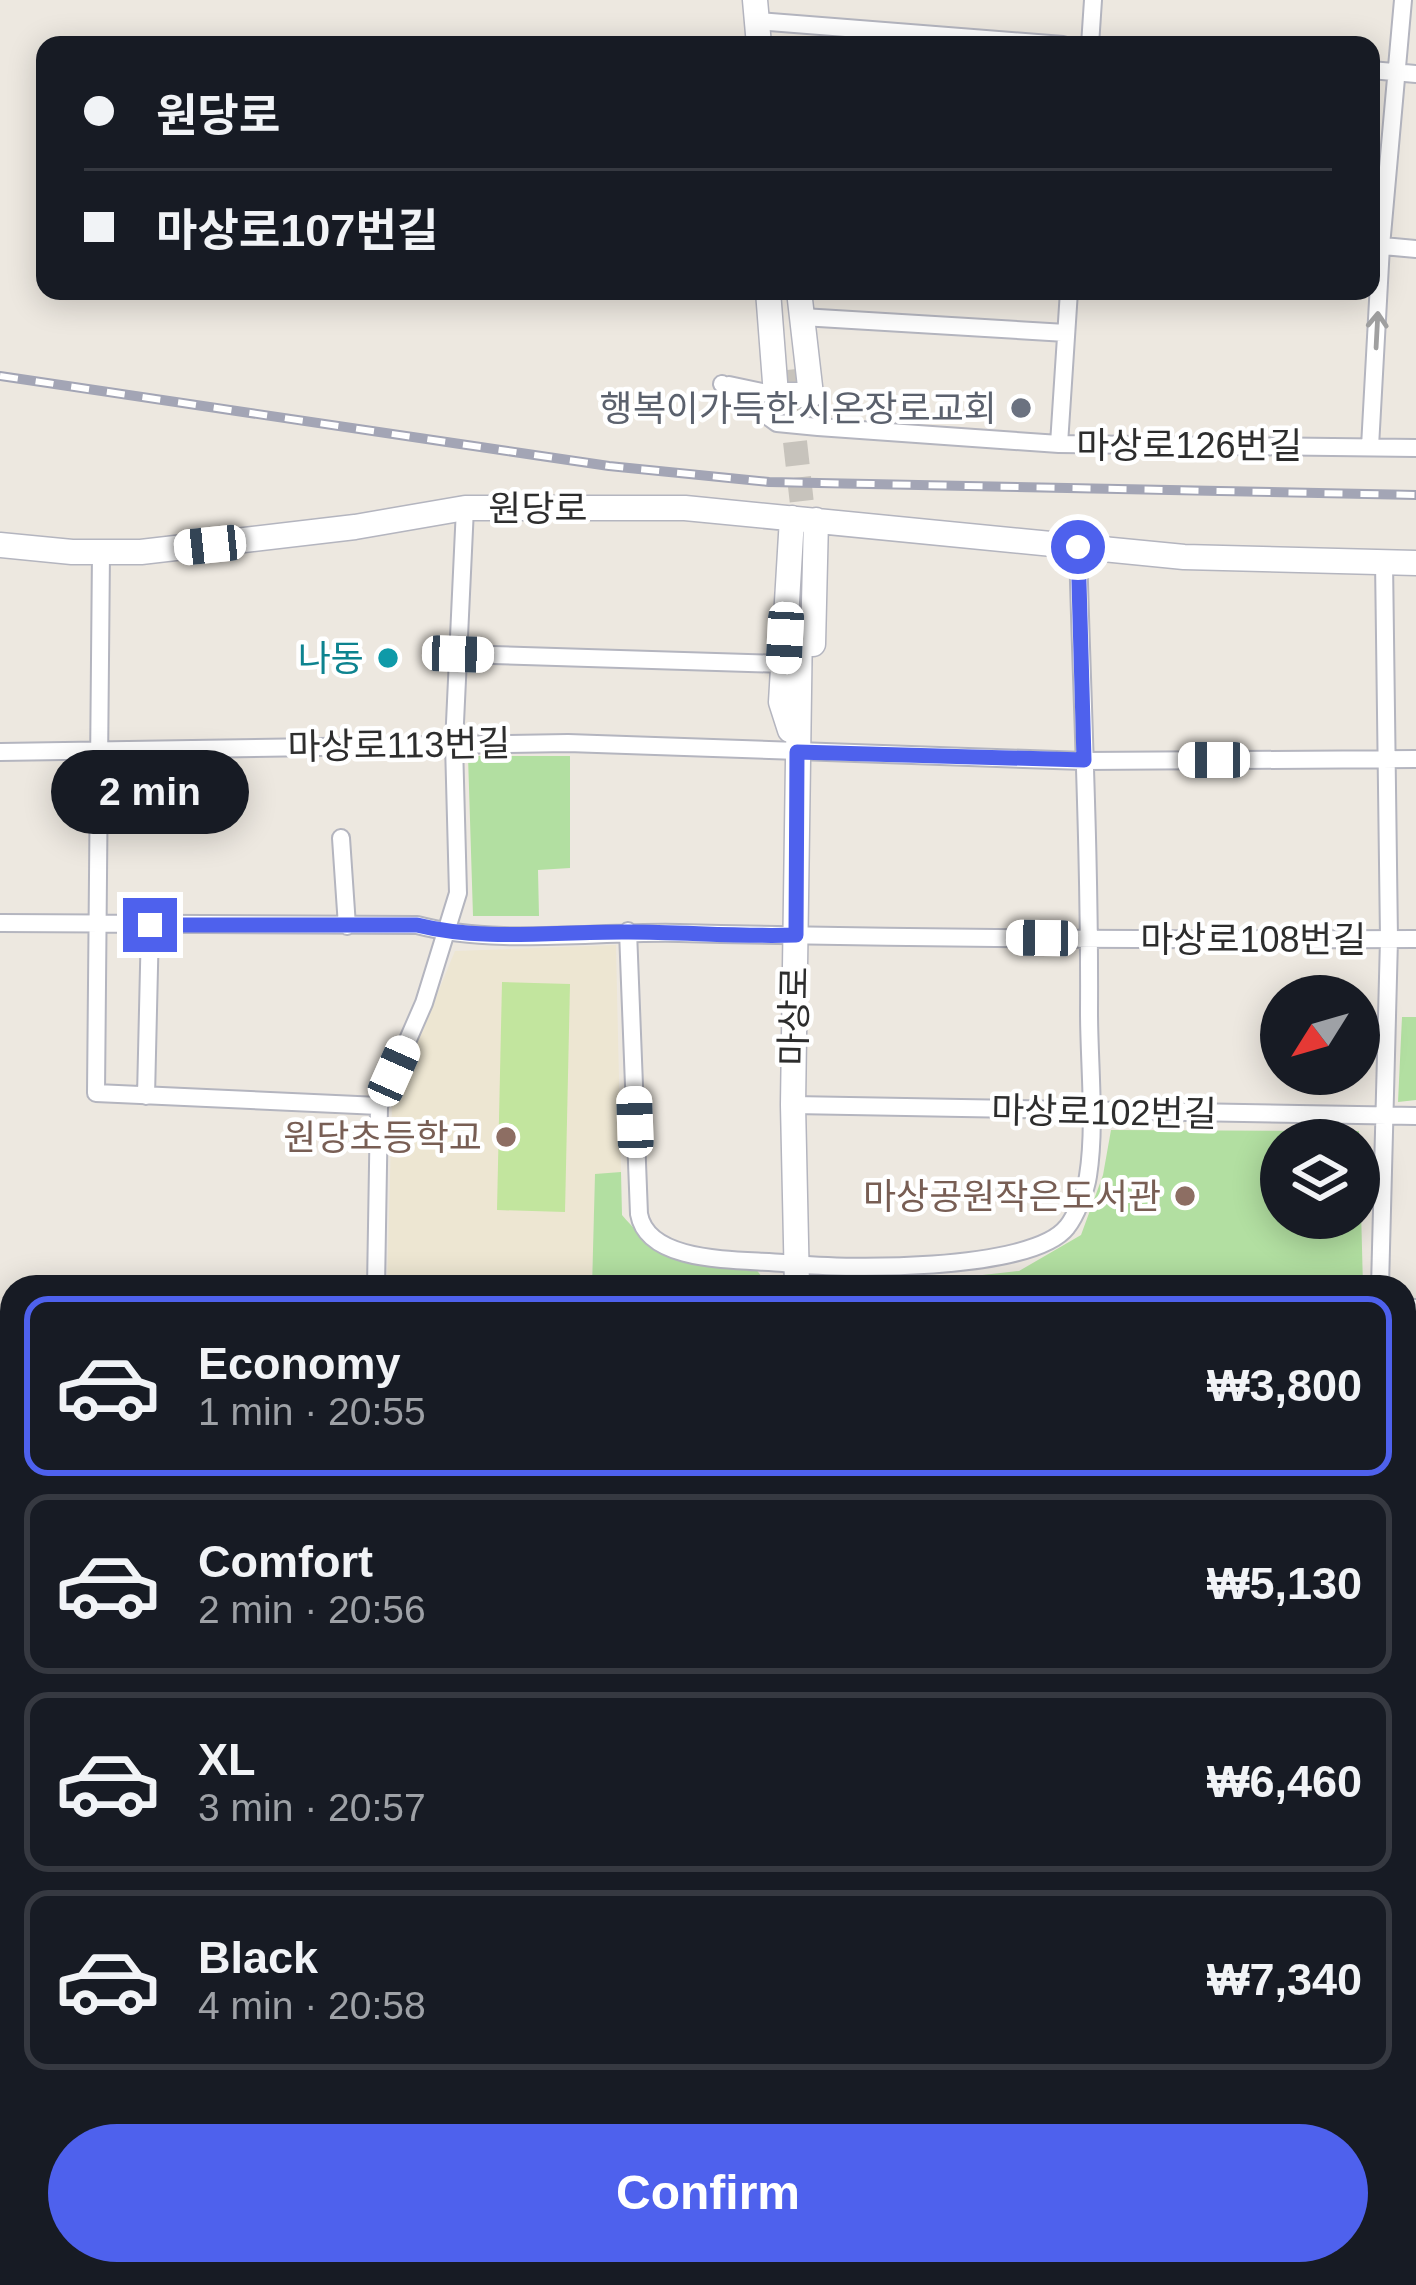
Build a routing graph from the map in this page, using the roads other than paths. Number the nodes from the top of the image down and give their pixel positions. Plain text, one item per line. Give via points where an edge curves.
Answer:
1 (1093, 0) edge
2 (1403, 0) edge
3 (757, 22) edge
4 (943, 36) edge
5 (1091, 36) edge
6 (1407, 73) edge
7 (1380, 224) edge
8 (1380, 246) edge
9 (1416, 249) edge
10 (769, 300) edge
11 (782, 300) edge
12 (800, 300) edge
13 (1069, 300) edge
14 (1374, 300) edge
15 (802, 317) junction
16 (1066, 333) junction
17 (787, 370) tunnel mouth
18 (776, 395) junction
19 (812, 395) junction
20 (818, 427) junction
21 (1058, 444) junction
22 (1370, 447) junction
23 (1416, 448) edge
24 (465, 508) junction
25 (804, 519) junction
26 (0, 545) edge
27 (1078, 547) junction
28 (101, 552) junction
29 (1384, 561) junction
30 (1416, 562) edge
31 (800, 623) tunnel mouth
32 (458, 654) junction
33 (784, 664) junction
34 (454, 744) junction
35 (99, 749) junction
36 (0, 752) edge
37 (797, 752) junction
38 (1388, 758) junction
39 (1416, 759) edge
40 (1084, 760) junction
41 (340, 838) dead end
42 (0, 923) edge
43 (98, 925) junction
44 (150, 925) junction
45 (347, 926) junction
46 (628, 932) junction
47 (447, 933) junction
48 (796, 935) junction
49 (1090, 938) junction
50 (1389, 939) junction
51 (1416, 939) edge
52 (146, 1096) junction
53 (793, 1105) junction
54 (379, 1106) junction
55 (1089, 1112) junction
56 (1416, 1116) edge
57 (1382, 1117) junction
58 (376, 1275) edge
59 (792, 1275) edge
60 (797, 1275) edge
61 (809, 1275) edge
62 (1380, 1275) edge

1 - 5 street
2 - 6 street
3 - 4 street
6 - 7 street
8 - 9 street
10 - 18 street
11 - 17 street
12 - 15 street
13 - 16 street
22 -> 14 street
15 - 16 street
15 - 19 street
16 - 21 street
18 - 19 street
18 - 20 street, 마상로126번길 via 722,384 778,423
19 - 20 street
20 - 21 street, 마상로126번길
21 - 22 street, 마상로126번길
22 - 23 street, 마상로126번길
24 - 25 street, 원당로 via 686,508
24 - 28 street, 원당로 via 244,541
24 - 32 street
25 - 27 street, 원당로
25 - 33 street
25 - 37 street via 811,703
26 - 28 street, 원당로
27 - 29 street, 원당로
27 - 40 street
28 - 35 street
29 - 30 street, 원당로
29 - 38 street
31 - 37 street, 마상로
32 - 33 street
32 - 34 street
33 - 37 street via 781,702
34 - 35 street, 마상로113번길
34 - 37 street, 마상로113번길
34 - 47 street via 458,893
35 - 36 street, 마상로113번길
35 - 43 street
37 - 40 street, 마상로113번길
37 - 48 street, 마상로
38 - 39 street, 마상로113번길
38 - 40 street, 마상로113번길
38 - 50 street
40 - 49 street
41 - 45 street
42 - 43 street, 마상로108번길
43 - 44 street, 마상로108번길
43 - 52 street via 96,1093
44 - 45 street, 마상로108번길
44 - 52 street
45 - 47 street, 마상로108번길
46 - 47 street, 마상로108번길
46 - 48 street, 마상로108번길
46 - 59 street via 641,1227 669,1249
47 - 54 street
48 - 49 street, 마상로108번길
48 - 53 street, 마상로
49 - 50 street, 마상로108번길
49 - 55 street, 마상로108번길
50 - 51 street, 마상로108번길
50 - 57 street
52 - 54 street
53 - 55 street, 마상로102번길
53 - 60 street, 마상로
54 - 58 street
55 - 57 street, 마상로102번길
55 - 61 street via 1088,1179 1066,1228 988,1260
56 - 57 street, 마상로102번길
57 - 62 street

